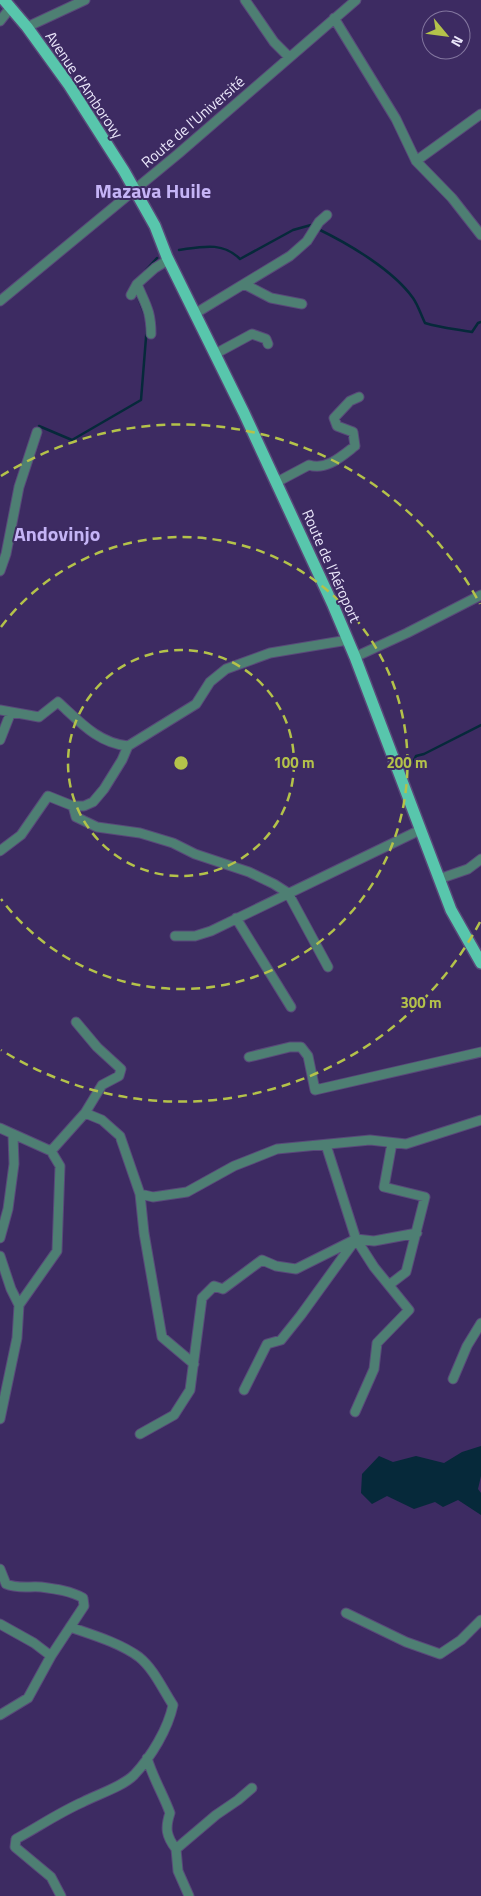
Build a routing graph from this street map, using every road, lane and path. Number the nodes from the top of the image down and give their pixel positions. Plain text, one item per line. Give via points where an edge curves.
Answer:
1 (85, 0) edge
2 (245, 0) edge
3 (356, 0) edge
4 (8, 4) edge
5 (334, 18) junction
6 (0, 21) edge
7 (27, 27) junction
8 (289, 58) junction
9 (481, 114) edge
10 (416, 161) junction
11 (135, 190) junction
12 (327, 215) dead end
13 (481, 235) edge
14 (168, 260) junction
15 (137, 284) junction
16 (244, 284) junction
17 (131, 294) dead end
18 (0, 302) edge
19 (302, 304) dead end
20 (196, 313) junction
21 (151, 334) dead end
22 (268, 344) dead end
23 (215, 354) junction
24 (359, 397) dead end
25 (37, 432) dead end
26 (277, 482) junction
27 (0, 572) edge
28 (481, 595) edge
29 (348, 640) junction
30 (355, 657) junction
31 (0, 710) edge
32 (11, 712) junction
33 (0, 740) edge
34 (128, 746) junction
35 (74, 806) junction
36 (420, 830) junction
37 (0, 851) edge
38 (481, 859) edge
39 (439, 879) junction
40 (288, 893) junction
41 (236, 918) junction
42 (175, 936) dead end
43 (481, 963) edge
44 (328, 967) dead end
45 (291, 1007) dead end
46 (76, 1022) dead end
47 (481, 1052) edge
48 (249, 1057) dead end
49 (85, 1113) junction
50 (481, 1120) edge
51 (0, 1128) edge
52 (13, 1135) junction
53 (392, 1143) junction
54 (326, 1145) junction
55 (51, 1151) junction
56 (140, 1194) junction
57 (417, 1233) junction
58 (0, 1238) edge
59 (356, 1239) junction
60 (0, 1256) edge
61 (389, 1286) junction
62 (19, 1305) junction
63 (481, 1323) edge
64 (194, 1364) junction
65 (453, 1379) dead end
66 (244, 1390) dead end
67 (355, 1412) dead end
68 (0, 1419) edge
69 (140, 1434) dead end
70 (0, 1570) edge
71 (346, 1614) dead end
72 (481, 1620) edge
73 (0, 1624) edge
74 (70, 1627) junction
75 (51, 1656) junction
76 (0, 1715) edge
77 (147, 1758) junction
78 (252, 1788) dead end
79 (176, 1849) junction
80 (61, 1896) edge
81 (189, 1896) edge

1 - 7 street
2 - 8 street
3 - 5 street, Route de l'Université
4 - 6 street
4 - 7 main road, Avenue d'Amborovy
5 - 8 street, Route de l'Université
5 - 10 street via 396,119
7 - 11 main road, Avenue d'Amborovy via 69,85
8 - 11 street, Route de l'Université
9 - 10 street
10 - 13 street via 452,198
11 - 14 main road, Route de l'Aéroport
11 - 18 street, Route de l'Université
12 - 16 street via 307,241 290,256
14 - 15 street
14 - 20 main road, Route de l'Aéroport
15 - 17 street
15 - 21 street via 151,317
16 - 19 street via 271,298
16 - 20 street
20 - 23 main road, Route de l'Aéroport
22 - 23 street via 266,339 252,334
23 - 26 main road, Route de l'Aéroport
24 - 26 street via 350,401 334,418 337,426 353,432 355,446 320,468 309,466
25 - 27 street via 19,487
26 - 29 main road, Route de l'Aéroport
28 - 30 street
29 - 30 main road, Route de l'Aéroport
29 - 34 street via 270,653 226,669 210,682 196,704
30 - 36 main road, Route de l'Aéroport
31 - 32 street
32 - 33 street
32 - 34 street via 39,717 58,702 102,740
34 - 35 street via 93,802
35 - 37 street via 48,796 21,835
35 - 40 street via 76,817 97,827 173,843 249,872
36 - 39 main road, Route de l'Aéroport
36 - 40 street
38 - 39 street via 468,869
39 - 43 main road, Route de l'Aéroport via 451,910
40 - 41 street
40 - 44 street
41 - 42 street via 195,936
41 - 45 street
46 - 49 street via 121,1069 119,1076 102,1085
47 - 48 street via 315,1090 308,1056 301,1047
49 - 55 street
49 - 56 street via 102,1120 120,1136
50 - 53 street via 406,1144
51 - 52 street
52 - 55 street
52 - 58 street via 14,1164
53 - 54 street via 370,1140
53 - 57 street via 384,1187 426,1197
54 - 56 street via 277,1149 234,1166 187,1192 153,1197
54 - 59 street
55 - 62 street via 60,1166 57,1251
56 - 64 street via 162,1337
57 - 59 street via 374,1240
57 - 61 street via 406,1272
59 - 61 street
59 - 64 street via 296,1269 262,1260 223,1289 214,1286 202,1298
59 - 66 street via 281,1340 267,1344
60 - 62 street
61 - 67 street via 409,1310 377,1343 374,1369
62 - 68 street via 17,1338
63 - 65 street
64 - 69 street via 190,1390 174,1415
70 - 74 street via 6,1584 12,1587 73,1592 83,1598 84,1606
71 - 72 street via 440,1654 461,1640
73 - 75 street
74 - 75 street
74 - 77 street via 99,1637 140,1658 173,1705 171,1717
75 - 76 street via 28,1698
77 - 79 street via 170,1813 166,1823 168,1838
77 - 80 street via 133,1776 16,1839 15,1847 51,1877
78 - 79 street
79 - 81 street via 178,1872

